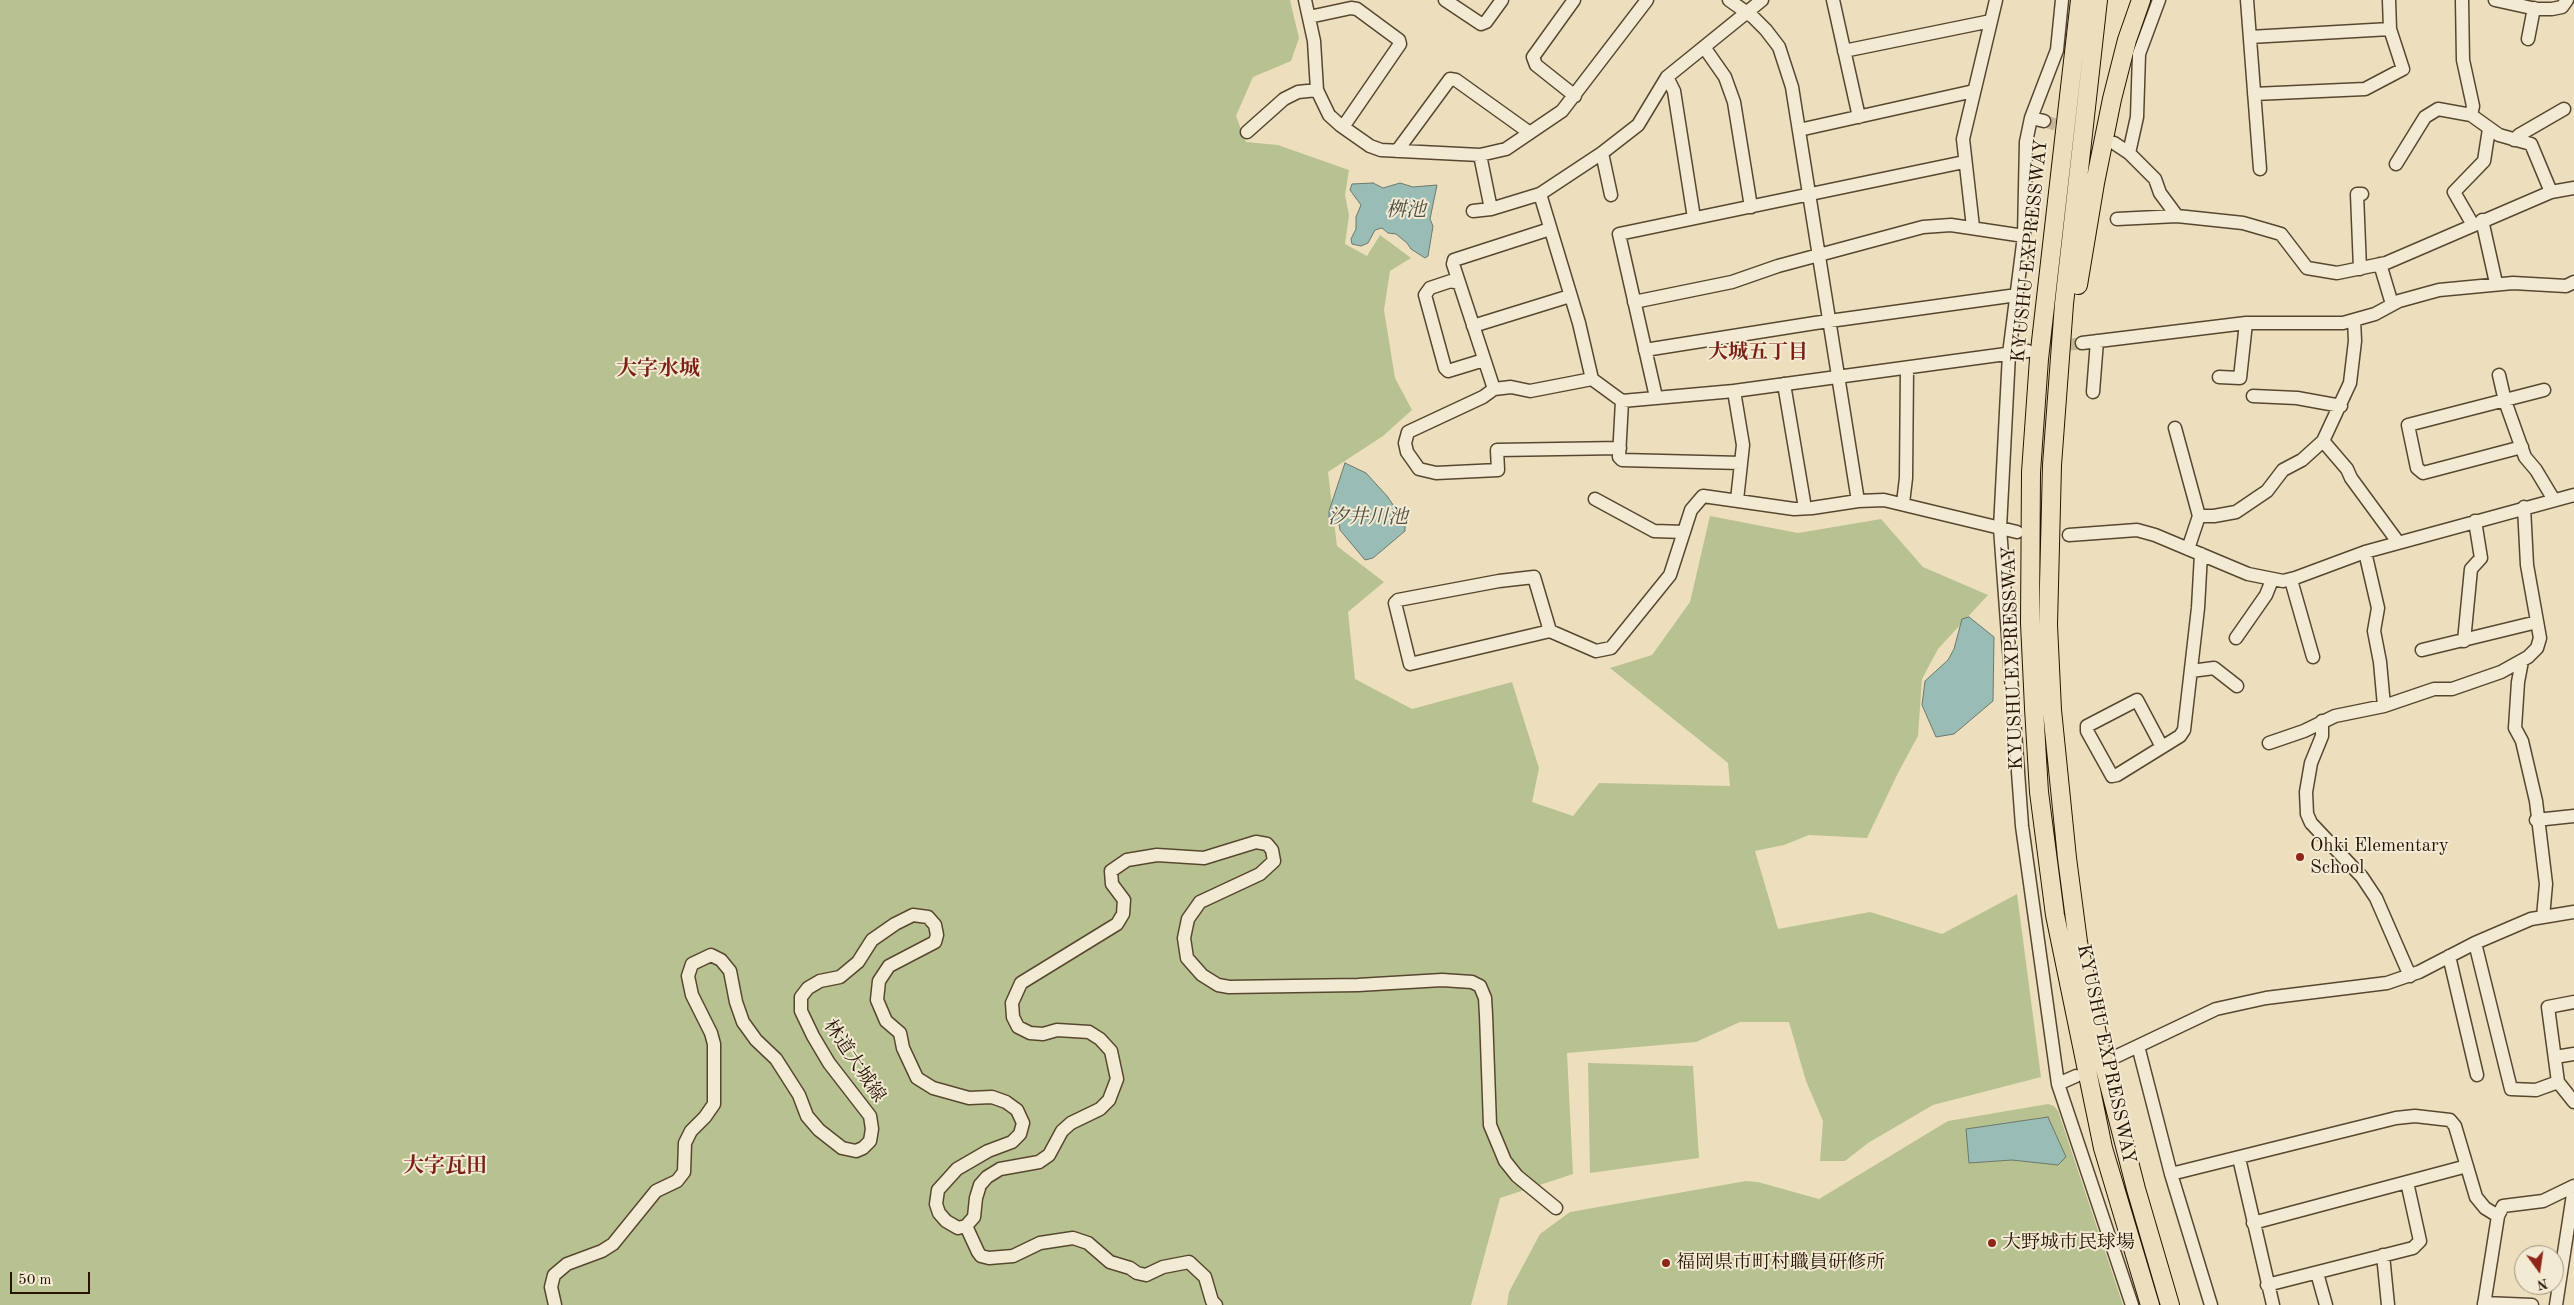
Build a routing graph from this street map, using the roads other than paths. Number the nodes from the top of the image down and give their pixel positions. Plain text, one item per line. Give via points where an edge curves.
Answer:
1 (1305, 0) edge
2 (1444, 0) edge
3 (1502, 0) edge
4 (1574, 0) edge
5 (1647, 0) edge
6 (1729, 0) edge
7 (1762, 0) edge
8 (1833, 0) edge
9 (1996, 0) edge
10 (2062, 0) edge
11 (2078, 0) edge
12 (2098, 0) edge
13 (2141, 0) edge
14 (2159, 0) edge
15 (2247, 0) edge
16 (2389, 0) edge
17 (2462, 0) edge
18 (2495, 0) edge
19 (2568, 0) edge
20 (2534, 8) junction
21 (1748, 13) junction
22 (1309, 17) junction
23 (1991, 21) junction
24 (2390, 29) junction
25 (2250, 37) junction
26 (2528, 39) dead end
27 (1704, 47) junction
28 (1844, 51) junction
29 (1667, 77) junction
30 (1317, 90) junction
31 (1974, 91) junction
32 (2254, 94) junction
33 (1575, 96) junction
34 (2564, 109) dead end
35 (2471, 115) junction
36 (1858, 117) junction
37 (2031, 118) junction
38 (2044, 121) tunnel mouth
39 (1343, 127) junction
40 (2489, 129) junction
41 (1799, 130) junction
42 (1247, 132) dead end
43 (1530, 134) junction
44 (2514, 140) junction
45 (2114, 143) tunnel mouth
46 (1397, 152) junction
47 (1602, 153) junction
48 (2130, 153) junction
49 (1480, 155) junction
50 (1964, 162) junction
51 (2396, 164) dead end
52 (2260, 169) dead end
53 (2574, 188) edge
54 (2551, 192) junction
55 (1540, 194) junction
56 (1809, 194) junction
57 (2362, 194) dead end
58 (1611, 195) dead end
59 (1751, 207) junction
60 (1491, 209) junction
61 (1472, 211) dead end
62 (2177, 216) junction
63 (1694, 218) junction
64 (2116, 219) dead end
65 (2477, 222) junction
66 (1973, 228) junction
67 (1550, 229) junction
68 (2024, 236) junction
69 (1819, 255) junction
70 (2380, 264) junction
71 (2360, 269) junction
72 (2574, 282) edge
73 (1458, 283) junction
74 (2496, 283) junction
75 (2018, 295) junction
76 (1570, 296) junction
77 (1634, 302) junction
78 (2392, 304) junction
79 (2354, 320) junction
80 (1830, 322) junction
81 (2246, 323) junction
82 (1474, 326) junction
83 (2097, 341) junction
84 (2082, 343) tunnel mouth
85 (1645, 350) junction
86 (2028, 351) tunnel mouth
87 (2009, 354) junction
88 (1484, 360) junction
89 (1907, 368) junction
90 (2499, 375) dead end
91 (1838, 377) junction
92 (2219, 377) dead end
93 (1592, 379) junction
94 (1784, 384) junction
95 (1494, 389) junction
96 (1734, 390) junction
97 (2544, 390) dead end
98 (2093, 392) dead end
99 (2253, 396) dead end
100 (1656, 397) junction
101 (1622, 401) junction
102 (2505, 401) junction
103 (2340, 406) junction
104 (2175, 428) dead end
105 (2324, 441) junction
106 (2522, 447) junction
107 (1620, 448) junction
108 (1741, 463) junction
109 (2574, 495) edge
110 (1596, 499) dead end
111 (1737, 500) junction
112 (1858, 500) junction
113 (2554, 500) junction
114 (1903, 503) junction
115 (2524, 507) junction
116 (1805, 508) junction
117 (2199, 516) junction
118 (2475, 521) junction
119 (2000, 528) junction
120 (1684, 532) junction
121 (2017, 532) dead end
122 (2069, 535) dead end
123 (2398, 542) junction
124 (2188, 549) junction
125 (2365, 552) junction
126 (2201, 554) junction
127 (2272, 580) junction
128 (2291, 580) junction
129 (2537, 622) junction
130 (2048, 625) junction
131 (1550, 631) junction
132 (2236, 638) dead end
133 (2464, 641) junction
134 (2422, 650) dead end
135 (2313, 657) dead end
136 (2522, 661) junction
137 (2191, 671) junction
138 (2238, 686) dead end
139 (2384, 706) junction
140 (2322, 721) junction
141 (2269, 742) dead end
142 (2162, 747) junction
143 (2574, 816) edge
144 (2536, 820) junction
145 (2574, 912) edge
146 (2543, 917) junction
147 (2474, 943) junction
148 (2449, 956) junction
149 (2410, 976) junction
150 (2574, 1002) edge
151 (2138, 1046) junction
152 (2574, 1054) edge
153 (2117, 1056) dead end
154 (2555, 1057) junction
155 (2477, 1075) dead end
156 (2076, 1076) dead end
157 (2558, 1082) junction
158 (2058, 1084) junction
159 (2574, 1102) edge
160 (2239, 1158) junction
161 (2467, 1166) junction
162 (2171, 1174) junction
163 (2407, 1182) junction
164 (2574, 1187) edge
165 (1556, 1208) dead end
166 (2498, 1216) junction
167 (2253, 1223) junction
168 (966, 1226) junction
169 (2383, 1255) junction
170 (2317, 1272) junction
171 (2267, 1285) junction
172 (2484, 1304) edge
173 (555, 1305) edge
174 (1216, 1305) edge
175 (2132, 1305) edge
176 (2150, 1305) edge
177 (2170, 1305) edge
178 (2211, 1305) edge
179 (2273, 1305) edge
180 (2326, 1305) edge
181 (2388, 1305) edge
182 (2532, 1305) edge
183 (2556, 1305) edge

1 - 22 street
2 - 3 street via 1481,24
4 - 33 street via 1533,56 1536,65
5 - 33 street
6 - 21 street
7 - 21 street
8 - 28 street
9 - 23 street
10 - 37 street via 2057,50
11 - 176 highway, KYUSHU EXPRESSWAY via 2039,359 2031,472 2030,613 2034,718 2040,801 2059,934 2103,1148
12 - 130 highway, KYUSHU EXPRESSWAY via 2057,384
13 - 130 highway via 2112,99 2085,239 2060,418
14 - 48 street via 2139,54 2137,116
15 - 25 street
16 - 24 street
17 - 35 street via 2463,60 2473,106
18 - 20 street
19 - 20 street via 2562,7
20 - 26 street
21 - 27 street
21 - 41 street via 1778,47 1792,87
22 - 30 street
22 - 39 street via 1357,9 1399,40 1400,44
23 - 28 street
23 - 31 street
24 - 25 street
24 - 32 street via 2403,69 2365,89
25 - 32 street
27 - 29 street
27 - 59 street via 1725,77 1734,102
28 - 36 street
29 - 47 street via 1638,125
29 - 63 street via 1674,91
30 - 39 street via 1329,115
30 - 42 street via 1298,92 1284,99
31 - 36 street
31 - 50 street via 1963,139
32 - 52 street
33 - 43 street via 1562,111
34 - 44 street
35 - 40 street
35 - 51 street via 2438,109 2430,112
36 - 41 street
37 - 38 street
37 - 68 street via 2026,142
39 - 46 street via 1370,146
40 - 44 street
40 - 65 street via 2484,161 2454,192
41 - 56 street
43 - 46 street via 1456,80 1450,79
43 - 49 street via 1506,149
44 - 54 street via 2531,144
45 - 48 street
46 - 49 street
47 - 55 street
47 - 58 street
48 - 62 street via 2155,180 2160,193
49 - 60 street
50 - 56 street
50 - 66 street
53 - 54 street
54 - 65 street
55 - 60 street
55 - 67 street
56 - 59 street
56 - 69 street
57 - 71 street via 2357,194
59 - 63 street
60 - 61 street
62 - 64 street
62 - 71 street via 2243,223 2281,234 2302,264 2314,270 2337,273
63 - 77 street via 1619,234
65 - 70 street
65 - 74 street
66 - 68 street
66 - 69 street via 1951,225 1923,227
67 - 73 street via 1454,260
67 - 76 street
68 - 75 street
69 - 77 street via 1724,284
69 - 80 street
70 - 71 street
70 - 78 street
72 - 74 street via 2566,286
73 - 82 street
73 - 88 street via 1451,281 1430,288 1425,295 1445,368 1448,371
74 - 78 street via 2438,290
75 - 80 street
75 - 87 street
76 - 82 street
76 - 93 street
77 - 85 street
78 - 79 street via 2375,314
79 - 81 street via 2324,324
79 - 103 street via 2353,373
80 - 85 street
80 - 91 street
81 - 83 street
81 - 92 street via 2240,378
82 - 88 street
83 - 84 street
83 - 98 street
85 - 100 street
86 - 87 street
87 - 89 street
87 - 119 street
88 - 95 street
89 - 91 street
89 - 114 street
90 - 102 street
91 - 94 street
91 - 112 street
93 - 95 street via 1530,391 1511,387
93 - 101 street
94 - 96 street
94 - 116 street
95 - 107 street via 1408,432 1407,452 1418,469 1436,472 1498,470 1497,450
96 - 100 street
96 - 108 street via 1743,445
97 - 102 street
99 - 103 street via 2297,398
100 - 101 street via 1636,402
101 - 107 street
102 - 106 street
102 - 106 street via 2408,425 2417,468 2423,473
103 - 105 street
104 - 117 street
105 - 117 street via 2284,470 2267,491 2236,512
105 - 123 street
106 - 113 street via 2525,457
107 - 108 street via 1622,460
108 - 111 street
109 - 113 street
110 - 120 street via 1654,531
111 - 116 street
111 - 120 street via 1703,496 1691,510
112 - 114 street
112 - 116 street
113 - 115 street
114 - 119 street
115 - 118 street
115 - 129 street via 2527,566
117 - 124 street
118 - 123 street
118 - 133 street via 2481,558 2471,569
119 - 121 street
119 - 158 street via 2022,826
120 - 131 street via 1670,576 1611,648 1596,651
122 - 124 street via 2137,530
123 - 125 street
124 - 126 street
125 - 128 street
125 - 139 street via 2378,608 2374,630
126 - 127 street via 2248,574
126 - 137 street
127 - 128 street
127 - 132 street via 2266,595
128 - 135 street
129 - 133 street
129 - 136 street via 2540,644
130 - 177 highway, KYUSHU EXPRESSWAY via 2052,710 2078,942 2103,1063
131 - 131 street via 1534,577 1499,581 1395,603 1410,664
133 - 134 street
136 - 139 street via 2452,689 2434,689
136 - 144 street via 2516,728 2536,801
137 - 138 street via 2214,668
137 - 142 street via 2184,730
139 - 140 street via 2352,711
140 - 141 street via 2304,731
140 - 149 street via 2322,736 2311,763 2306,792 2307,814 2311,823 2362,877 2376,898
142 - 142 street via 2112,776 2087,726 2137,700
143 - 144 street
144 - 146 street via 2546,884
145 - 146 street
146 - 147 street
147 - 148 street
147 - 157 street via 2510,1089 2536,1090
148 - 149 street
148 - 155 street
149 - 151 street via 2238,1003 2196,1018
150 - 154 street via 2548,1007
151 - 153 street
151 - 162 street
152 - 154 street
154 - 157 street
156 - 158 street
157 - 159 street
158 - 175 street
160 - 161 street via 2415,1116 2450,1120 2456,1126
160 - 162 street
160 - 167 street
161 - 163 street
161 - 166 street via 2476,1197
162 - 178 street
163 - 167 street
163 - 169 street via 2420,1241 2414,1248
164 - 166 street via 2543,1201 2502,1206
164 - 183 street
165 - 168 street via 1505,1162 1490,1125 1485,998 1480,986 1472,982 1442,980 1229,987 1218,985 1202,975 1187,958 1184,938 1188,919 1200,902 1260,874 1274,860 1267,844 1256,842 1204,858 1158,855 1127,860 1111,871 1112,884 1124,900 1123,914 1117,924 1021,983 1012,1003 1018,1027 1030,1033 1043,1034 1073,1029 1100,1038 1111,1051 1117,1079 1109,1100 1100,1109 1062,1130 1049,1155 1039,1162 1000,1169 987,1177 980,1185 974,1217
166 - 172 street
167 - 171 street
168 - 173 street, 林道大城線 via 958,1228 939,1213 936,1204 938,1190 957,1169 1012,1142 1020,1134 1023,1123 1016,1110 1006,1102 992,1097 969,1098 933,1088 917,1078 900,1033 886,1021 877,1000 879,981 889,966 935,942 937,935 935,925 928,917 913,915 872,940 858,962 840,977 820,981 801,997 801,1011 813,1036 870,1116 870,1142 856,1151 842,1148 807,1116 799,1095 776,1059 743,1022 730,972 721,960 710,955 692,964 688,976 692,995 714,1044 714,1104 705,1118 691,1130 685,1143 684,1172 677,1181 656,1191 612,1244 567,1264 554,1275 551,1287
168 - 174 street via 978,1252 989,1258 1014,1256 1040,1243 1074,1238 1088,1243 1110,1262 1146,1275 1163,1267 1189,1262 1204,1277
169 - 170 street
169 - 181 street
170 - 171 street
170 - 180 street
171 - 179 street
172 - 182 street

